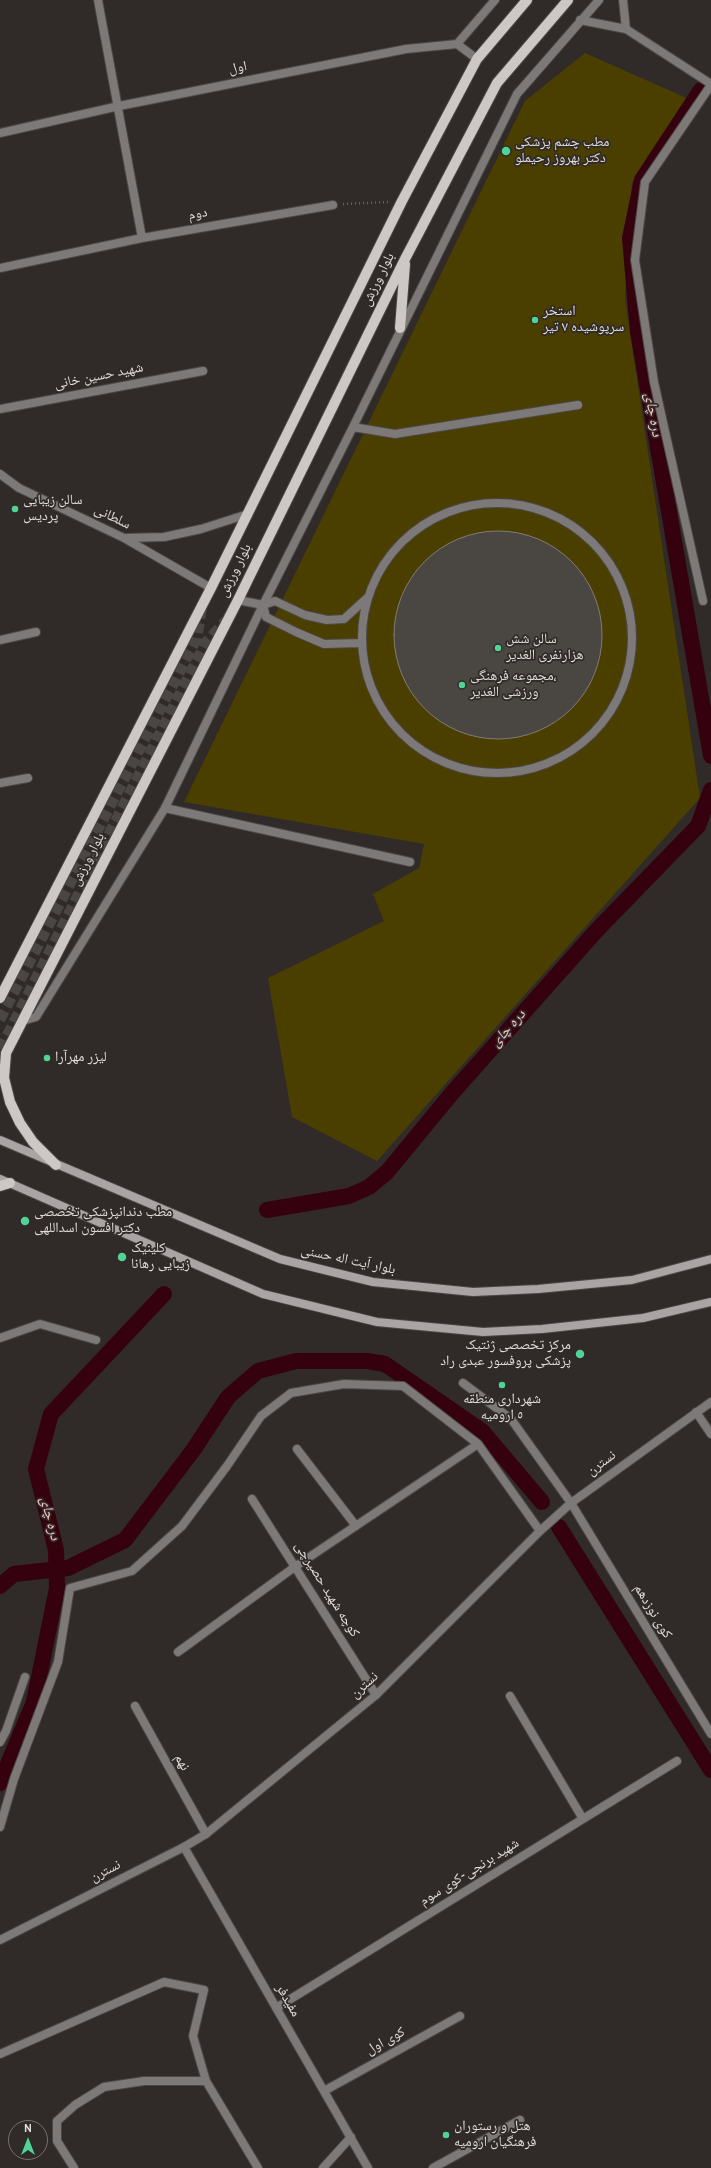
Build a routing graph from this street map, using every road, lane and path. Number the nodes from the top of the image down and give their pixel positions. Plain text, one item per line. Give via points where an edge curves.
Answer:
1 (98, 0) edge
2 (495, 0) edge
3 (527, 0) edge
4 (568, 0) edge
5 (599, 0) edge
6 (623, 0) edge
7 (580, 20) junction
8 (626, 30) junction
9 (457, 44) junction
10 (477, 60) junction
11 (711, 85) edge
12 (119, 106) junction
13 (0, 133) edge
14 (402, 201) junction
15 (333, 204) joint
16 (142, 238) junction
17 (405, 259) junction
18 (0, 268) edge
19 (400, 328) junction
20 (203, 371) dead end
21 (578, 405) dead end
22 (0, 408) edge
23 (354, 427) junction
24 (0, 474) edge
25 (248, 514) junction
26 (124, 538) junction
27 (211, 588) junction
28 (367, 598) junction
29 (238, 600) junction
30 (703, 601) dead end
31 (263, 604) junction
32 (36, 632) dead end
33 (0, 640) edge
34 (361, 643) junction
35 (28, 778) dead end
36 (0, 783) edge
37 (166, 808) junction
38 (410, 862) dead end
39 (0, 998) edge
40 (22, 1021) junction
41 (3, 1056) edge
42 (0, 1140) edge
43 (56, 1165) junction
44 (0, 1179) edge
45 (10, 1183) junction
46 (0, 1186) edge
47 (711, 1260) edge
48 (711, 1302) edge
49 (0, 1338) edge
50 (96, 1340) dead end
51 (463, 1383) dead end
52 (711, 1402) edge
53 (696, 1412) junction
54 (711, 1434) edge
55 (478, 1444) junction
56 (297, 1448) dead end
57 (252, 1500) dead end
58 (571, 1503) junction
59 (356, 1526) junction
60 (540, 1531) junction
61 (296, 1566) junction
62 (178, 1652) dead end
63 (25, 1677) dead end
64 (376, 1695) junction
65 (510, 1696) dead end
66 (135, 1706) dead end
67 (711, 1734) edge
68 (0, 1742) edge
69 (676, 1761) dead end
70 (583, 1818) junction
71 (0, 1827) edge
72 (206, 1834) junction
73 (184, 1848) junction
74 (0, 1940) edge
75 (276, 2008) junction
76 (460, 2016) dead end
77 (0, 2054) edge
78 (206, 2081) junction
79 (324, 2091) junction
80 (520, 2120) dead end
81 (351, 2137) junction
82 (74, 2168) edge
83 (258, 2168) edge
84 (323, 2168) edge
85 (368, 2168) edge
86 (433, 2168) edge

1 - 12 street
2 - 9 street
3 - 10 main road, بلوار ورزش
4 - 17 main road, بلوار ورزش via 497,83
5 - 7 street
6 - 8 street
7 - 8 street
7 - 19 street via 517,94
8 - 11 street
9 - 10 street
9 - 12 street, اول via 406,49
10 - 14 main road, بلوار ورزش
11 - 30 street via 645,182 635,260 654,382
12 - 13 street, اول
12 - 16 street
14 - 15 path
14 - 25 main road, بلوار ورزش
15 - 16 street, دوم
16 - 18 street, دوم
17 - 19 main road
17 - 29 main road, بلوار ورزش
19 - 23 street
20 - 22 street, شهید حسین خانی
21 - 23 street via 395,434
23 - 31 street
24 - 26 street, سلطانی via 20,488
25 - 26 street via 164,537
25 - 27 main road, بلوار ورزش
26 - 27 street, سلطانی
27 - 39 main road, بلوار ورزش
28 - 31 street via 344,619 327,620 306,615 275,601
28 - 34 street
28 - 34 street via 387,558 420,526 460,507 506,503 550,513 588,537 616,572 632,614 632,659 618,701 591,737 554,762 512,773 474,771 426,754 392,725 370,686
29 - 31 street
29 - 40 main road, بلوار ورزش
31 - 34 street via 266,617 324,644
31 - 37 street
32 - 33 street
35 - 36 street
37 - 38 street
37 - 40 street via 36,1017
40 - 41 main road, بلوار ورزش
41 - 43 main road, بلوار ورزش via 4,1078 10,1102 20,1123 33,1142
42 - 43 main road, بلوار آیت اله حسنی
43 - 47 main road, بلوار آیت اله حسنی via 280,1259 373,1282 473,1292 538,1289 632,1280
44 - 45 main road
45 - 46 main road
45 - 48 main road via 263,1294 377,1322 483,1332 643,1318
49 - 50 street via 40,1324
51 - 58 street, کوی نوزدهم via 511,1418
52 - 53 street, نسترن
53 - 54 street
53 - 58 street, نسترن
55 - 59 street
55 - 60 street
55 - 71 street via 403,1386 344,1384 291,1393 261,1416 227,1466 176,1531 132,1571 70,1588 58,1662 14,1779
56 - 59 street
57 - 61 street, کوچه شهید حصیرچی
58 - 60 street, نسترن
58 - 67 street, کوی نوزدهم
59 - 61 street
60 - 64 street, نسترن
61 - 62 street
61 - 64 street, کوچه شهید حصیرچی
63 - 68 street
64 - 72 street, نسترن
65 - 70 street
66 - 72 street, نهم
69 - 70 street, شهید برنجی-کوی سوم
70 - 75 street, شهید برنجی-کوی سوم
72 - 73 street, نسترن
73 - 74 street, نسترن
73 - 75 street, مفیدفر
75 - 79 street, مفیدفر
76 - 79 street, کوی اول
77 - 78 street via 164,1982 204,1990 193,2036
78 - 82 street via 144,2082 104,2087 76,2105 57,2121 57,2141
78 - 83 street
79 - 81 street, مفیدفر
80 - 86 street
81 - 84 street
81 - 85 street, مفیدفر

